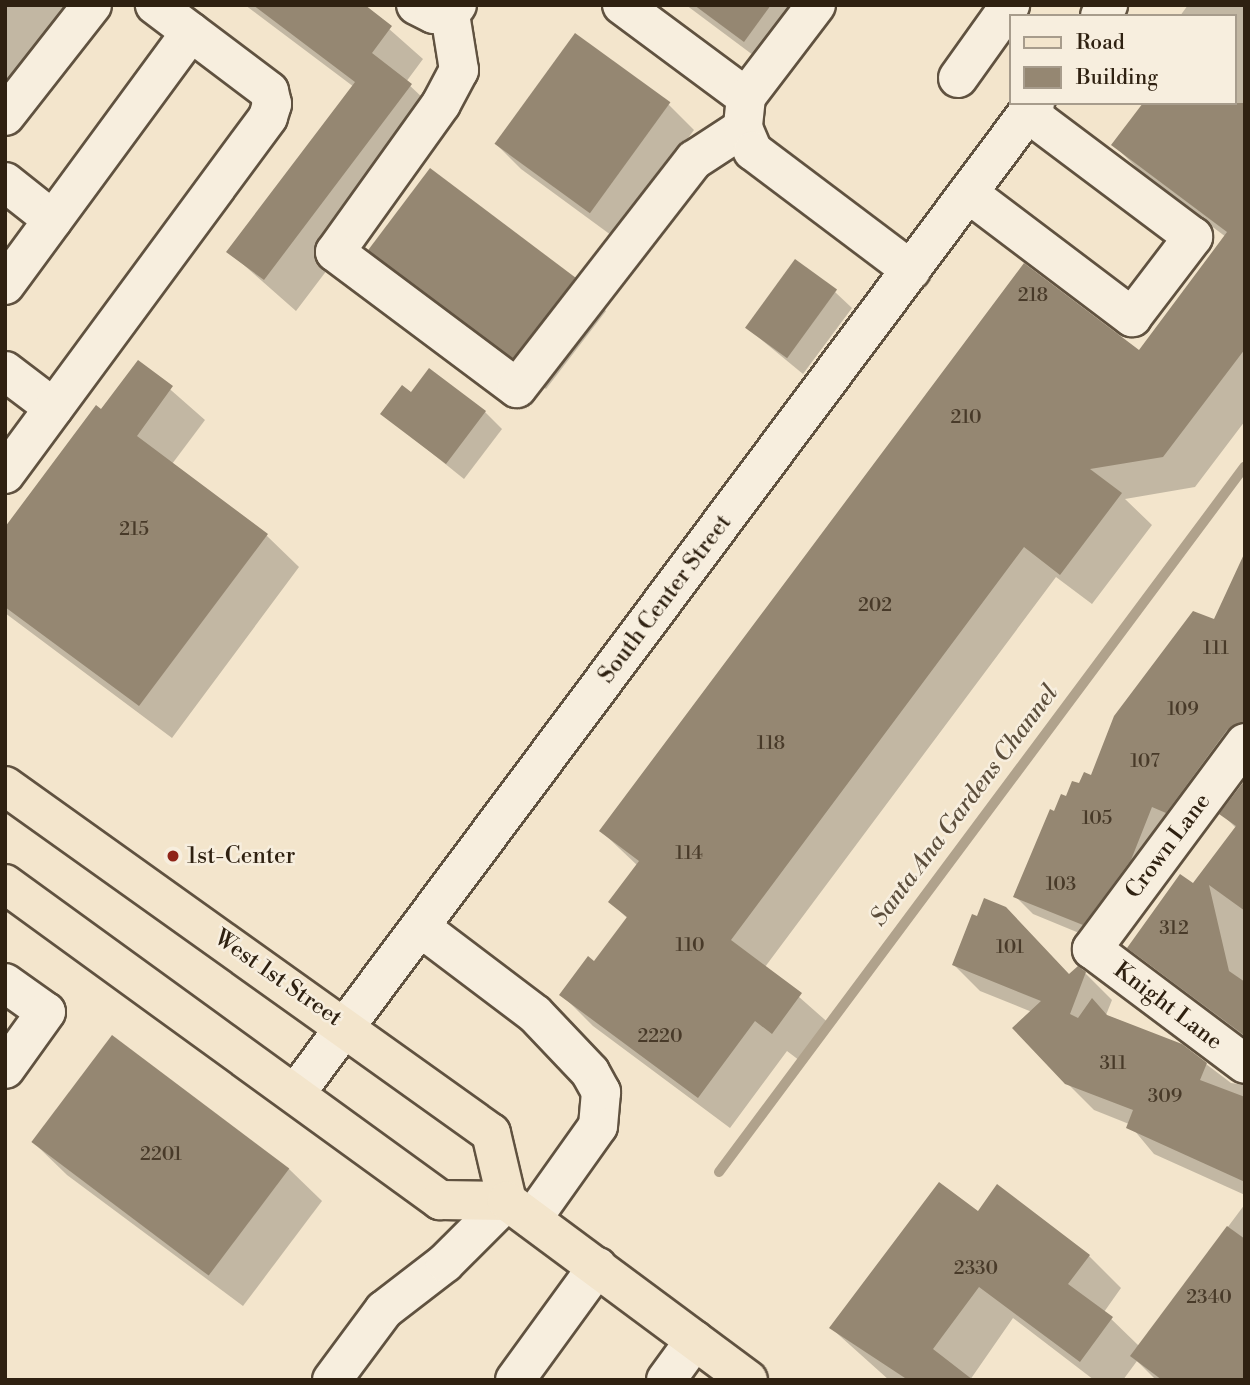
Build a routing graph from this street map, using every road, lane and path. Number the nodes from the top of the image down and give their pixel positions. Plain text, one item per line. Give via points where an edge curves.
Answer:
1 (92, 5) edge
2 (155, 5) edge
3 (622, 5) edge
4 (816, 5) edge
5 (1010, 5) edge
6 (441, 8) edge
7 (191, 32) junction
8 (958, 78) dead end
9 (1032, 108) edge
10 (744, 113) junction
11 (5, 116) edge
12 (5, 182) edge
13 (968, 193) junction
14 (53, 220) junction
15 (911, 270) junction
16 (5, 285) edge
17 (5, 371) edge
18 (54, 408) junction
19 (5, 474) edge
20 (1245, 743) edge
21 (5, 786) edge
22 (8, 891) edge
23 (420, 927) junction
24 (1092, 948) joint
25 (5, 983) edge
26 (346, 1026) junction
27 (1245, 1064) edge
28 (5, 1069) edge
29 (295, 1094) junction
30 (519, 1210) junction
31 (597, 1267) junction
32 (695, 1340) junction
33 (332, 1380) edge
34 (514, 1380) edge
35 (666, 1380) edge
36 (748, 1380) edge

1 - 11 street
2 - 7 street
3 - 10 street
4 - 10 street
5 - 8 street
6 - 10 street via 459,70 335,252 517,388 694,160
7 - 14 street
7 - 18 street via 269,91 268,117
9 - 13 street, South Center Street
9 - 13 street via 1193,237 1132,317
10 - 15 street via 753,151
12 - 14 street
13 - 15 street, South Center Street
14 - 16 street
15 - 23 street, South Center Street
17 - 18 street
18 - 19 street
20 - 24 street, Crown Lane
21 - 26 main road, West 1st Street
22 - 29 main road
23 - 26 street, South Center Street
23 - 30 street via 535,1014 590,1072 601,1092 598,1126
24 - 27 street, Knight Lane
25 - 28 street via 46,1012
26 - 29 street, South Center Street
26 - 30 main road, West 1st Street via 491,1133
29 - 30 main road via 440,1200
30 - 31 main road
30 - 33 street via 384,1310
31 - 32 main road
31 - 34 street
32 - 35 street
32 - 36 main road

